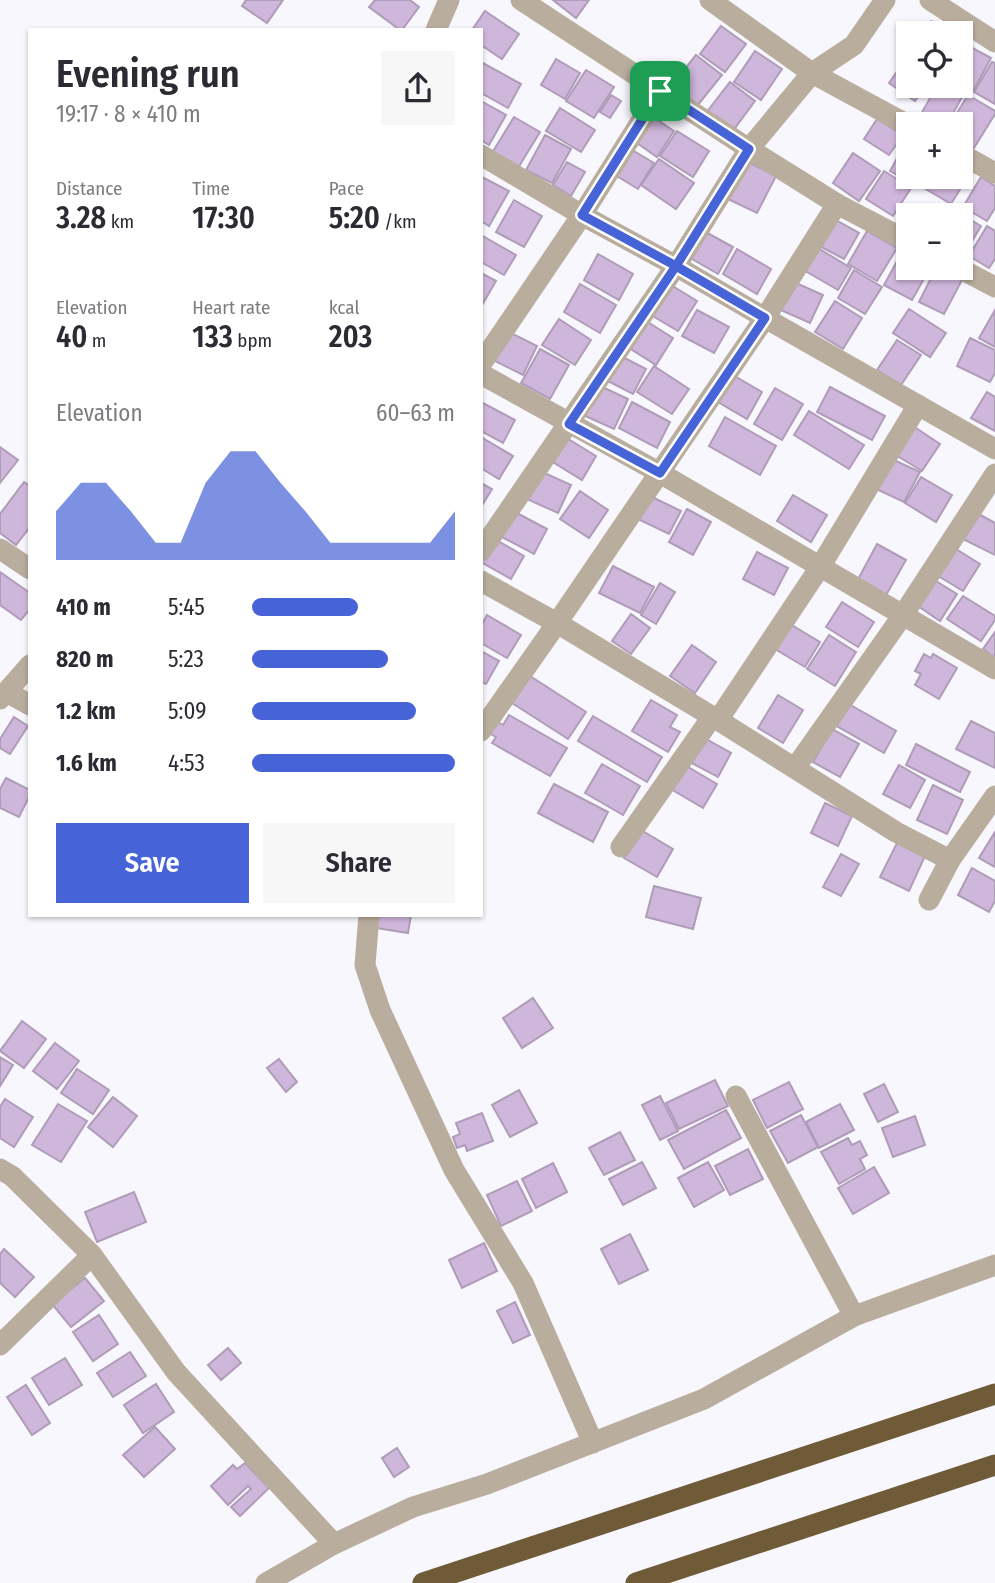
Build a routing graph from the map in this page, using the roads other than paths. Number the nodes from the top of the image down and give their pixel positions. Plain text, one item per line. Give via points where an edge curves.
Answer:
1 (449, 0) edge
2 (521, 0) edge
3 (710, 0) edge
4 (885, 0) edge
5 (930, 0) edge
6 (437, 28) edge
7 (995, 43) edge
8 (812, 73) junction
9 (660, 91) junction
10 (896, 118) edge
11 (749, 149) junction
12 (483, 156) edge
13 (973, 161) edge
14 (995, 173) edge
15 (837, 204) junction
16 (582, 215) junction
17 (896, 235) edge
18 (676, 266) junction
19 (973, 275) edge
20 (995, 286) edge
21 (765, 318) junction
22 (483, 361) edge
23 (483, 375) edge
24 (918, 405) junction
25 (569, 424) junction
26 (995, 449) edge
27 (660, 473) junction
28 (995, 474) edge
29 (0, 548) edge
30 (483, 548) edge
31 (820, 567) junction
32 (28, 568) edge
33 (483, 582) edge
34 (904, 615) junction
35 (557, 623) junction
36 (28, 667) edge
37 (995, 669) edge
38 (4, 696) edge
39 (28, 704) edge
40 (715, 718) junction
41 (483, 729) edge
42 (795, 768) junction
43 (995, 796) edge
44 (621, 847) dead end
45 (950, 860) junction
46 (929, 900) dead end
47 (369, 917) edge
48 (736, 1096) dead end
49 (4, 1178) edge
50 (92, 1255) junction
51 (995, 1265) edge
52 (854, 1316) junction
53 (0, 1345) edge
54 (995, 1394) edge
55 (593, 1443) junction
56 (995, 1465) edge
57 (334, 1544) junction
58 (266, 1583) edge
59 (423, 1583) edge
60 (636, 1583) edge

1 - 6 street
2 - 9 street
3 - 8 street
4 - 8 street via 854,44
5 - 7 street
8 - 10 street
8 - 11 street
9 - 11 street
9 - 16 street
11 - 15 street
11 - 18 street
12 - 16 street
13 - 14 street
15 - 17 street
15 - 21 street
16 - 18 street
16 - 22 street
18 - 21 street
18 - 25 street
19 - 20 street
21 - 24 street
21 - 27 street
23 - 25 street
24 - 26 street
24 - 31 street
25 - 27 street
25 - 30 street
27 - 31 street
27 - 35 street
28 - 34 street
29 - 32 street
31 - 34 street
31 - 40 street
33 - 35 street
34 - 37 street
34 - 42 street
35 - 40 street
35 - 41 street
36 - 38 street
38 - 39 street
40 - 42 street
40 - 44 street
42 - 45 street
43 - 45 street
45 - 46 street
47 - 55 street via 365,964 380,1010 454,1170 523,1283
48 - 52 street
49 - 50 street
50 - 53 street
50 - 57 street via 176,1372
51 - 52 street
52 - 55 street via 704,1399
54 - 59 highway
55 - 57 street via 413,1507
56 - 60 highway
57 - 58 street

